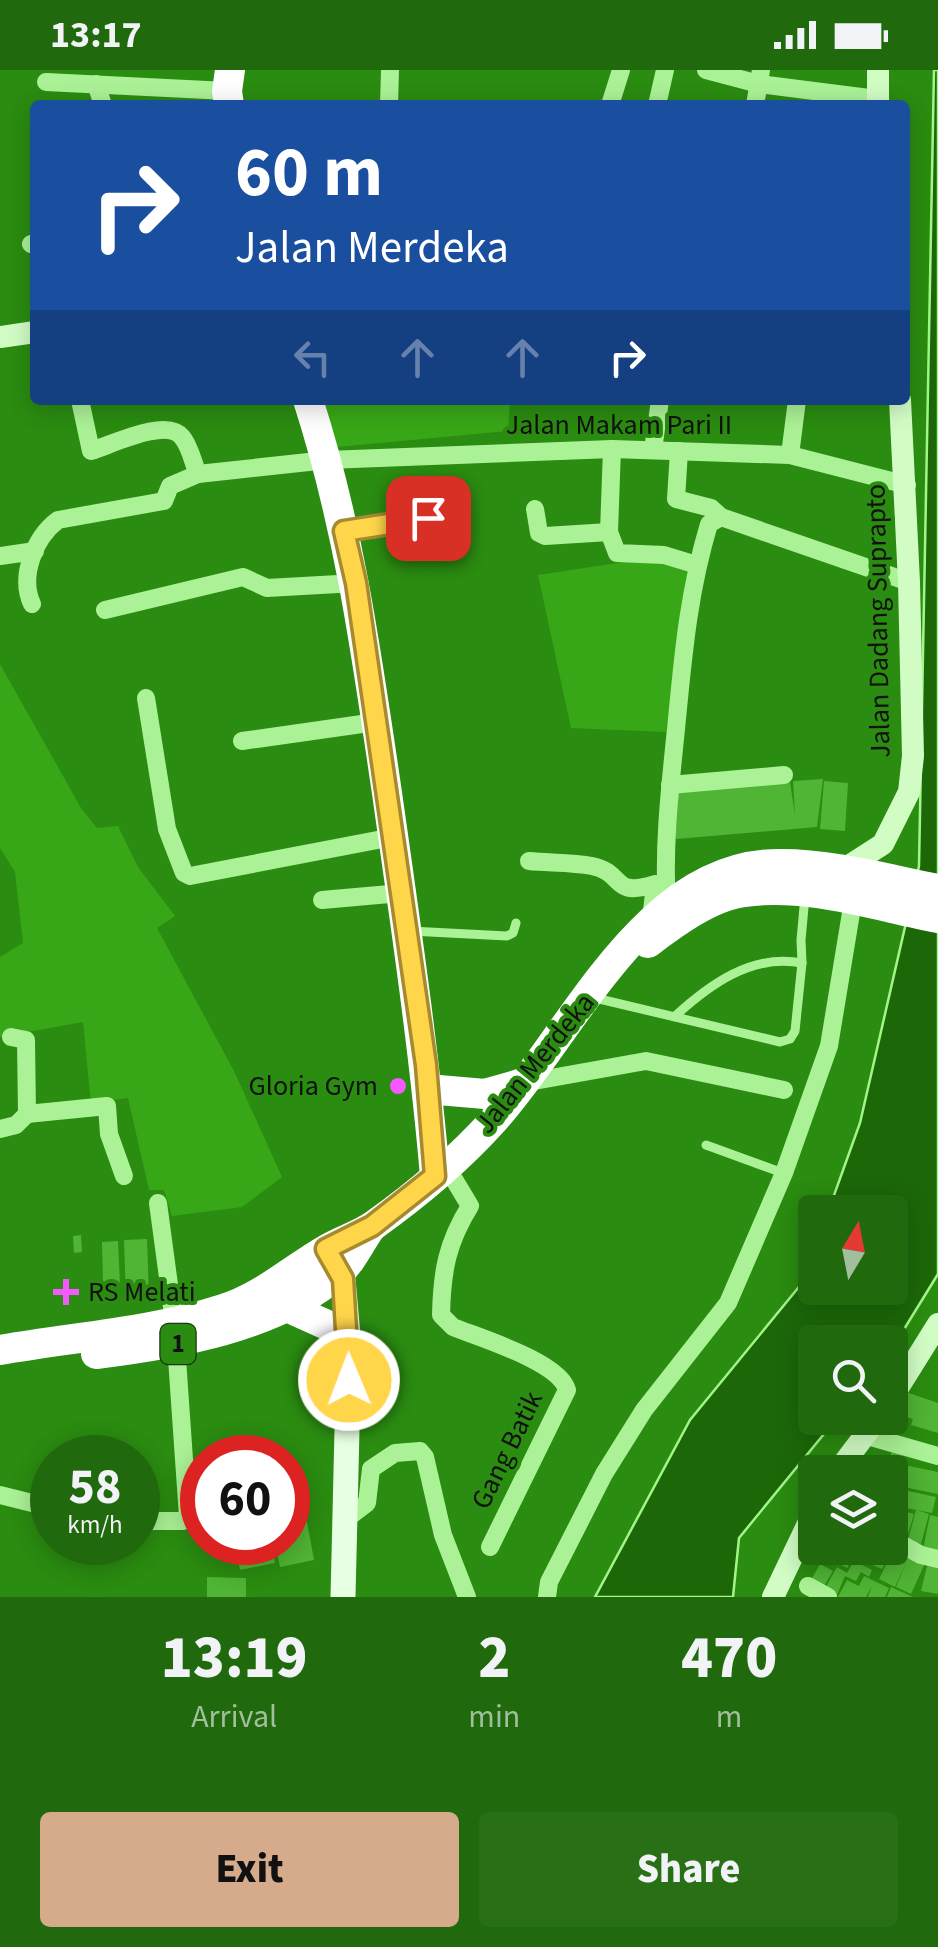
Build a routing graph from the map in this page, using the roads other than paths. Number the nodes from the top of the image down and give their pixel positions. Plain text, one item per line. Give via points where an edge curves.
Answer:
1 (390, 70) edge
2 (621, 70) edge
3 (665, 70) edge
4 (706, 70) edge
5 (878, 70) edge
6 (760, 77) edge
7 (84, 79) edge
8 (46, 82) dead end
9 (226, 82) edge
10 (99, 100) edge
11 (389, 100) edge
12 (612, 100) edge
13 (658, 100) edge
14 (869, 100) edge
15 (878, 100) edge
16 (30, 333) edge
17 (0, 337) edge
18 (81, 405) edge
19 (310, 405) edge
20 (659, 405) edge
21 (797, 405) edge
22 (900, 405) edge
23 (612, 449) junction
24 (653, 450) junction
25 (680, 451) junction
26 (790, 455) junction
27 (328, 460) junction
28 (198, 474) junction
29 (907, 485) junction
30 (535, 508) dead end
31 (462, 512) dead end
32 (721, 517) junction
33 (344, 531) junction
34 (609, 532) junction
35 (35, 551) junction
36 (0, 556) edge
37 (697, 565) junction
38 (910, 582) junction
39 (356, 583) junction
40 (32, 604) dead end
41 (105, 610) dead end
42 (146, 698) dead end
43 (376, 722) junction
44 (242, 741) dead end
45 (784, 775) dead end
46 (670, 785) junction
47 (393, 837) junction
48 (528, 861) dead end
49 (857, 888) junction
50 (938, 889) edge
51 (806, 890) junction
52 (401, 893) junction
53 (322, 900) dead end
54 (659, 913) junction
55 (938, 918) edge
56 (516, 924) dead end
57 (407, 931) junction
58 (802, 963) junction
59 (597, 986) junction
60 (674, 1017) junction
61 (11, 1037) dead end
62 (523, 1083) junction
63 (427, 1089) junction
64 (784, 1090) dead end
65 (26, 1114) junction
66 (0, 1129) edge
67 (706, 1145) dead end
68 (440, 1171) junction
69 (784, 1174) junction
70 (124, 1176) dead end
71 (158, 1203) dead end
72 (333, 1260) junction
73 (287, 1307) junction
74 (938, 1324) edge
75 (175, 1333) junction
76 (349, 1347) junction
77 (0, 1350) edge
78 (49, 1350) junction
79 (0, 1366) edge
80 (908, 1372) edge
81 (864, 1435) edge
82 (891, 1435) edge
83 (849, 1455) edge
84 (938, 1456) edge
85 (0, 1495) edge
86 (30, 1502) edge
87 (346, 1511) junction
88 (160, 1521) edge
89 (798, 1545) edge
90 (490, 1547) dead end
91 (908, 1548) edge
92 (938, 1559) edge
93 (808, 1586) dead end
94 (343, 1597) edge
95 (466, 1597) edge
96 (547, 1597) edge
97 (773, 1597) edge
98 (828, 1597) edge

1 - 11 street
2 - 12 street
3 - 13 street
4 - 6 street
5 - 15 main road
6 - 14 street
7 - 8 street
7 - 9 street
7 - 10 street
16 - 17 main road
18 - 28 street via 91,451 156,429 174,430
19 - 27 highway
20 - 24 street
21 - 26 street
22 - 29 main road, Jalan Dadang Suprapto
23 - 24 street, Jalan Makam Pari II
23 - 27 street, Jalan Makam Pari II
23 - 34 street
24 - 25 street, Jalan Makam Pari II
25 - 26 street, Jalan Makam Pari II
25 - 32 street via 676,499
26 - 29 street, Jalan Makam Pari II
27 - 28 street, Jalan Makam Pari II
27 - 33 highway
28 - 35 street via 170,486 164,501 58,520
29 - 38 main road, Jalan Dadang Suprapto
30 - 34 street via 538,533 546,536
31 - 33 street
32 - 37 street via 709,524
32 - 38 street
33 - 39 highway
34 - 37 street via 617,554 664,555
35 - 36 street
35 - 40 street via 27,593
37 - 46 street
38 - 49 main road, Jalan Dadang Suprapto via 909,792
39 - 41 street via 267,588 243,577
39 - 43 highway
42 - 47 street via 167,829 184,873
43 - 44 street
43 - 47 highway
45 - 46 street
46 - 54 street
47 - 52 highway
48 - 54 street via 593,866 634,890 655,884
49 - 50 highway, Jalan Merdeka / 1
49 - 51 highway, Jalan Merdeka / 1
49 - 54 highway, Jalan Merdeka / 1 via 780,864 726,873
49 - 55 highway, Jalan Merdeka / 1
49 - 69 street via 829,1046
51 - 58 lane
51 - 59 highway, Jalan Merdeka / 1 via 742,892 717,900 659,934
52 - 53 street
52 - 57 highway
54 - 59 highway, Jalan Merdeka / 1
56 - 57 lane via 507,936
57 - 63 highway
58 - 60 lane via 755,964 705,990
58 - 60 lane via 790,1039
59 - 60 lane
59 - 62 highway, Jalan Merdeka / 1
61 - 65 street via 26,1040
62 - 63 highway via 485,1094
62 - 64 street via 646,1061
62 - 68 highway, Jalan Merdeka / 1
63 - 68 highway
65 - 66 street via 16,1126
65 - 70 street via 106,1106
67 - 69 lane
68 - 72 highway, Jalan Merdeka / 1
68 - 90 street, Gang Batik via 470,1206 453,1234 441,1314 453,1327 548,1367 567,1390
69 - 96 street via 728,1304 624,1442
71 - 75 street
72 - 73 highway, Jalan Merdeka / 1
72 - 75 highway, Jalan Merdeka / 1
72 - 76 main road
73 - 75 highway, Jalan Merdeka / 1
73 - 76 highway via 327,1325
74 - 80 main road
75 - 78 highway, Jalan Merdeka / 1
75 - 88 street via 188,1517
76 - 87 main road
77 - 78 highway, Jalan Merdeka / 1
78 - 79 highway, Jalan Merdeka / 1
81 - 83 main road
82 - 84 street
85 - 86 street
87 - 94 main road
87 - 95 street via 367,1503 372,1468 395,1453 420,1451
89 - 97 main road
91 - 92 street
93 - 98 street

